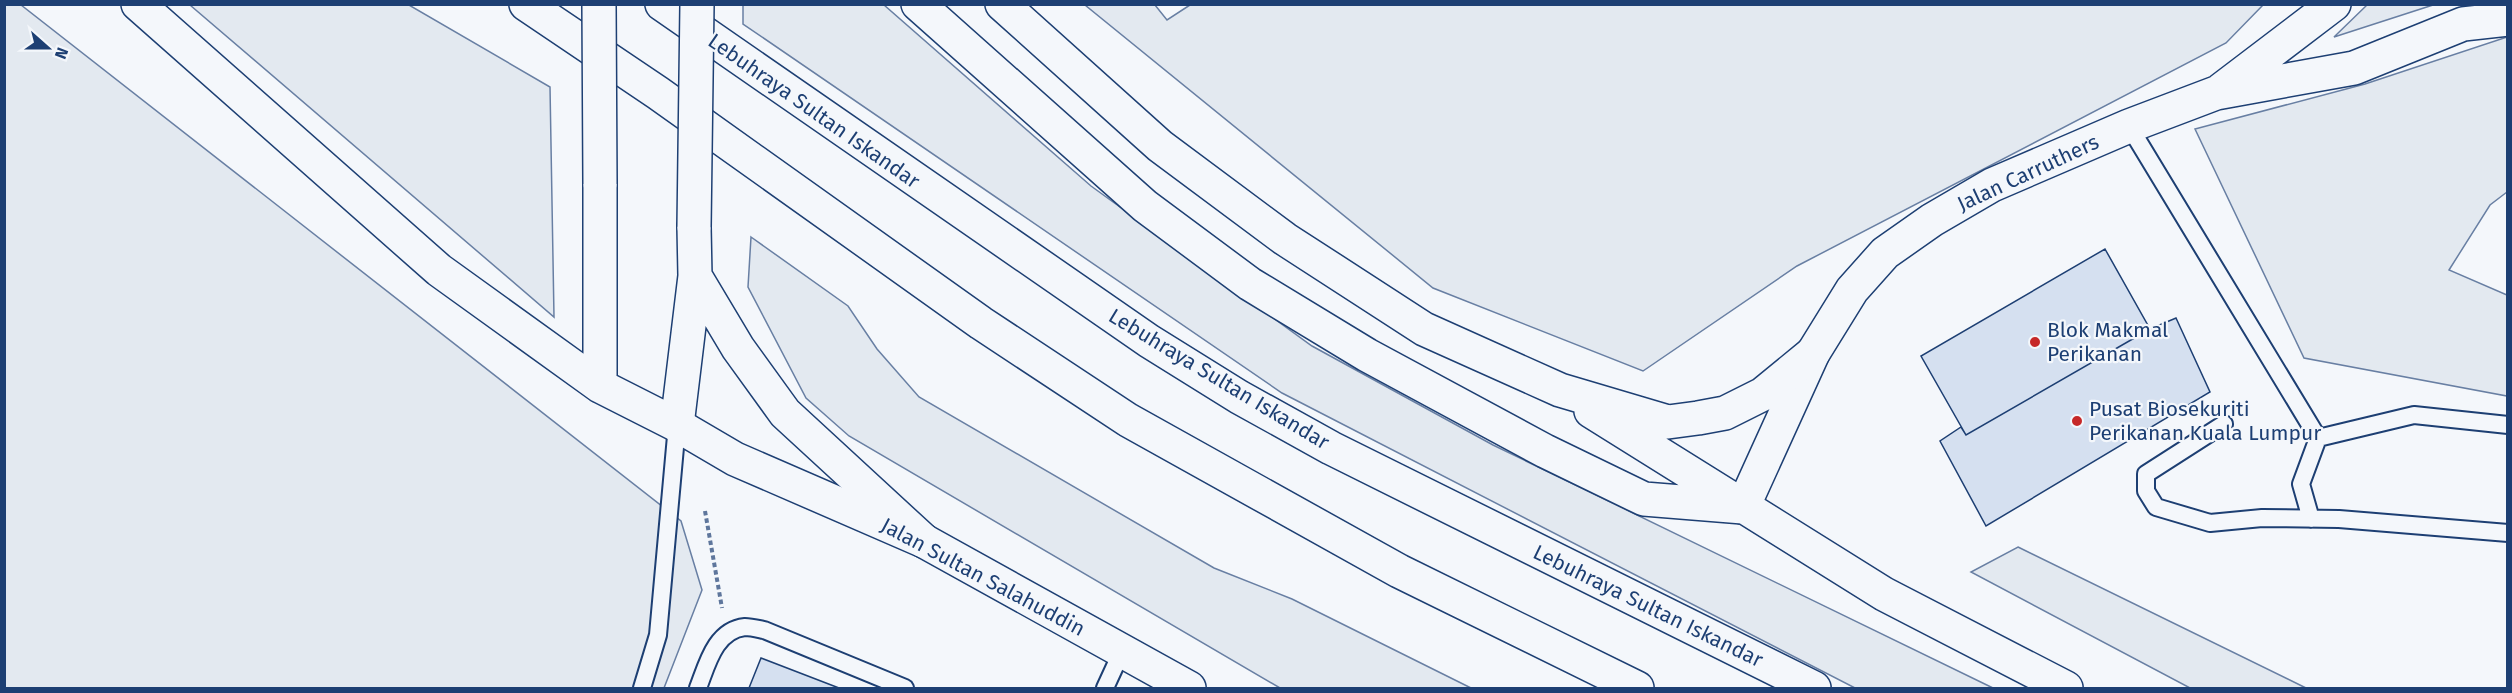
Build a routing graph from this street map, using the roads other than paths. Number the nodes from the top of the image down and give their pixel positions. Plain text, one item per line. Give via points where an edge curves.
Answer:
1 (138, 4) edge
2 (526, 4) edge
3 (599, 4) edge
4 (662, 4) edge
5 (697, 4) edge
6 (918, 4) edge
7 (1002, 4) edge
8 (2334, 4) edge
9 (2508, 19) edge
10 (2216, 93) junction
11 (2129, 126) junction
12 (695, 276) junction
13 (1813, 353) junction
14 (600, 386) junction
15 (1560, 390) junction
16 (2224, 424) dead end
17 (677, 425) junction
18 (2508, 425) edge
19 (2318, 438) junction
20 (1743, 507) junction
21 (2311, 519) junction
22 (2508, 533) edge
23 (924, 541) junction
24 (1122, 651) junction
25 (642, 688) edge
26 (698, 688) edge
27 (904, 688) edge
28 (1105, 688) edge
29 (1189, 688) edge
30 (1637, 688) edge
31 (1814, 688) edge
32 (2066, 688) edge

1 - 14 main road, Jalan Sultan Salahuddin via 439,270
2 - 30 main road via 981,323 1128,420 1399,571
3 - 14 main road, bridge
4 - 31 main road, Lebuhraya Sultan Iskandar via 1149,341 1239,397 1331,448
5 - 12 main road, bridge
6 - 20 main road via 1145,206 1250,284 1367,355 1545,451 1644,499
7 - 15 main road via 1160,146 1285,239 1424,329
8 - 10 main road, Jalan Carruthers
9 - 10 main road, Jalan Carruthers via 2463,24 2354,68
10 - 11 main road, Jalan Carruthers
11 - 13 main road, Jalan Carruthers via 1992,185 1886,253 1852,290
11 - 19 lane
12 - 17 main road
12 - 23 main road via 738,348 785,413
13 - 15 main road via 1763,394 1725,413 1668,422
13 - 20 main road, Jalan Carruthers
14 - 17 main road, Jalan Sultan Salahuddin
15 - 20 main road
16 - 21 lane via 2146,474 2146,491 2156,507 2210,523
17 - 23 main road, Jalan Sultan Salahuddin via 735,459
17 - 25 lane via 658,635
18 - 19 lane via 2414,415
19 - 21 lane via 2301,484
20 - 32 main road via 1884,594
21 - 22 lane
23 - 24 main road, Jalan Sultan Salahuddin
24 - 28 lane
24 - 29 main road, Jalan Sultan Salahuddin
26 - 27 lane via 714,648 727,635 745,627 765,630

